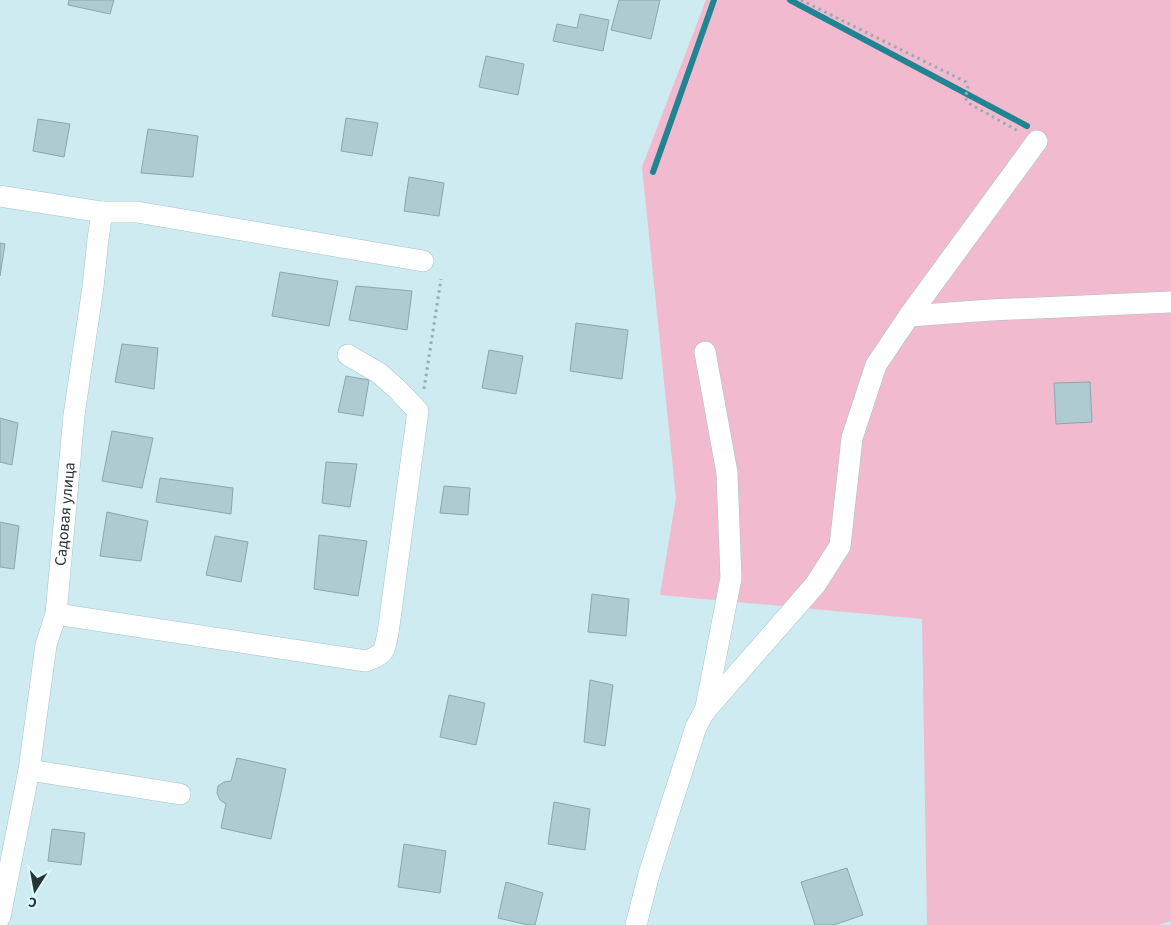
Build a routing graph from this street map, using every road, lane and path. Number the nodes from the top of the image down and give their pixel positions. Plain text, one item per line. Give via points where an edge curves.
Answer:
1 (801, 0) edge
2 (1036, 141) joint
3 (0, 196) edge
4 (102, 212) junction
5 (423, 261) dead end
6 (441, 279) dead end
7 (1171, 302) edge
8 (909, 316) junction
9 (706, 352) dead end
10 (348, 355) dead end
11 (418, 411) junction
12 (56, 614) junction
13 (704, 712) junction
14 (29, 770) junction
15 (180, 794) dead end
16 (0, 917) edge
17 (636, 925) edge

1 - 2 path via 966,82 966,98 970,104
2 - 8 street
3 - 4 street
4 - 5 street via 137,212
4 - 12 street, Садовая улица via 74,414
6 - 11 path
7 - 8 street
8 - 13 street via 876,365 852,438 840,546 815,584
9 - 13 street via 727,473 731,578
10 - 11 street via 379,373
11 - 12 street via 388,633 379,656 366,661
12 - 14 street, Садовая улица via 46,646
13 - 17 street via 696,727 649,874
14 - 15 street
14 - 16 street, Садовая улица

